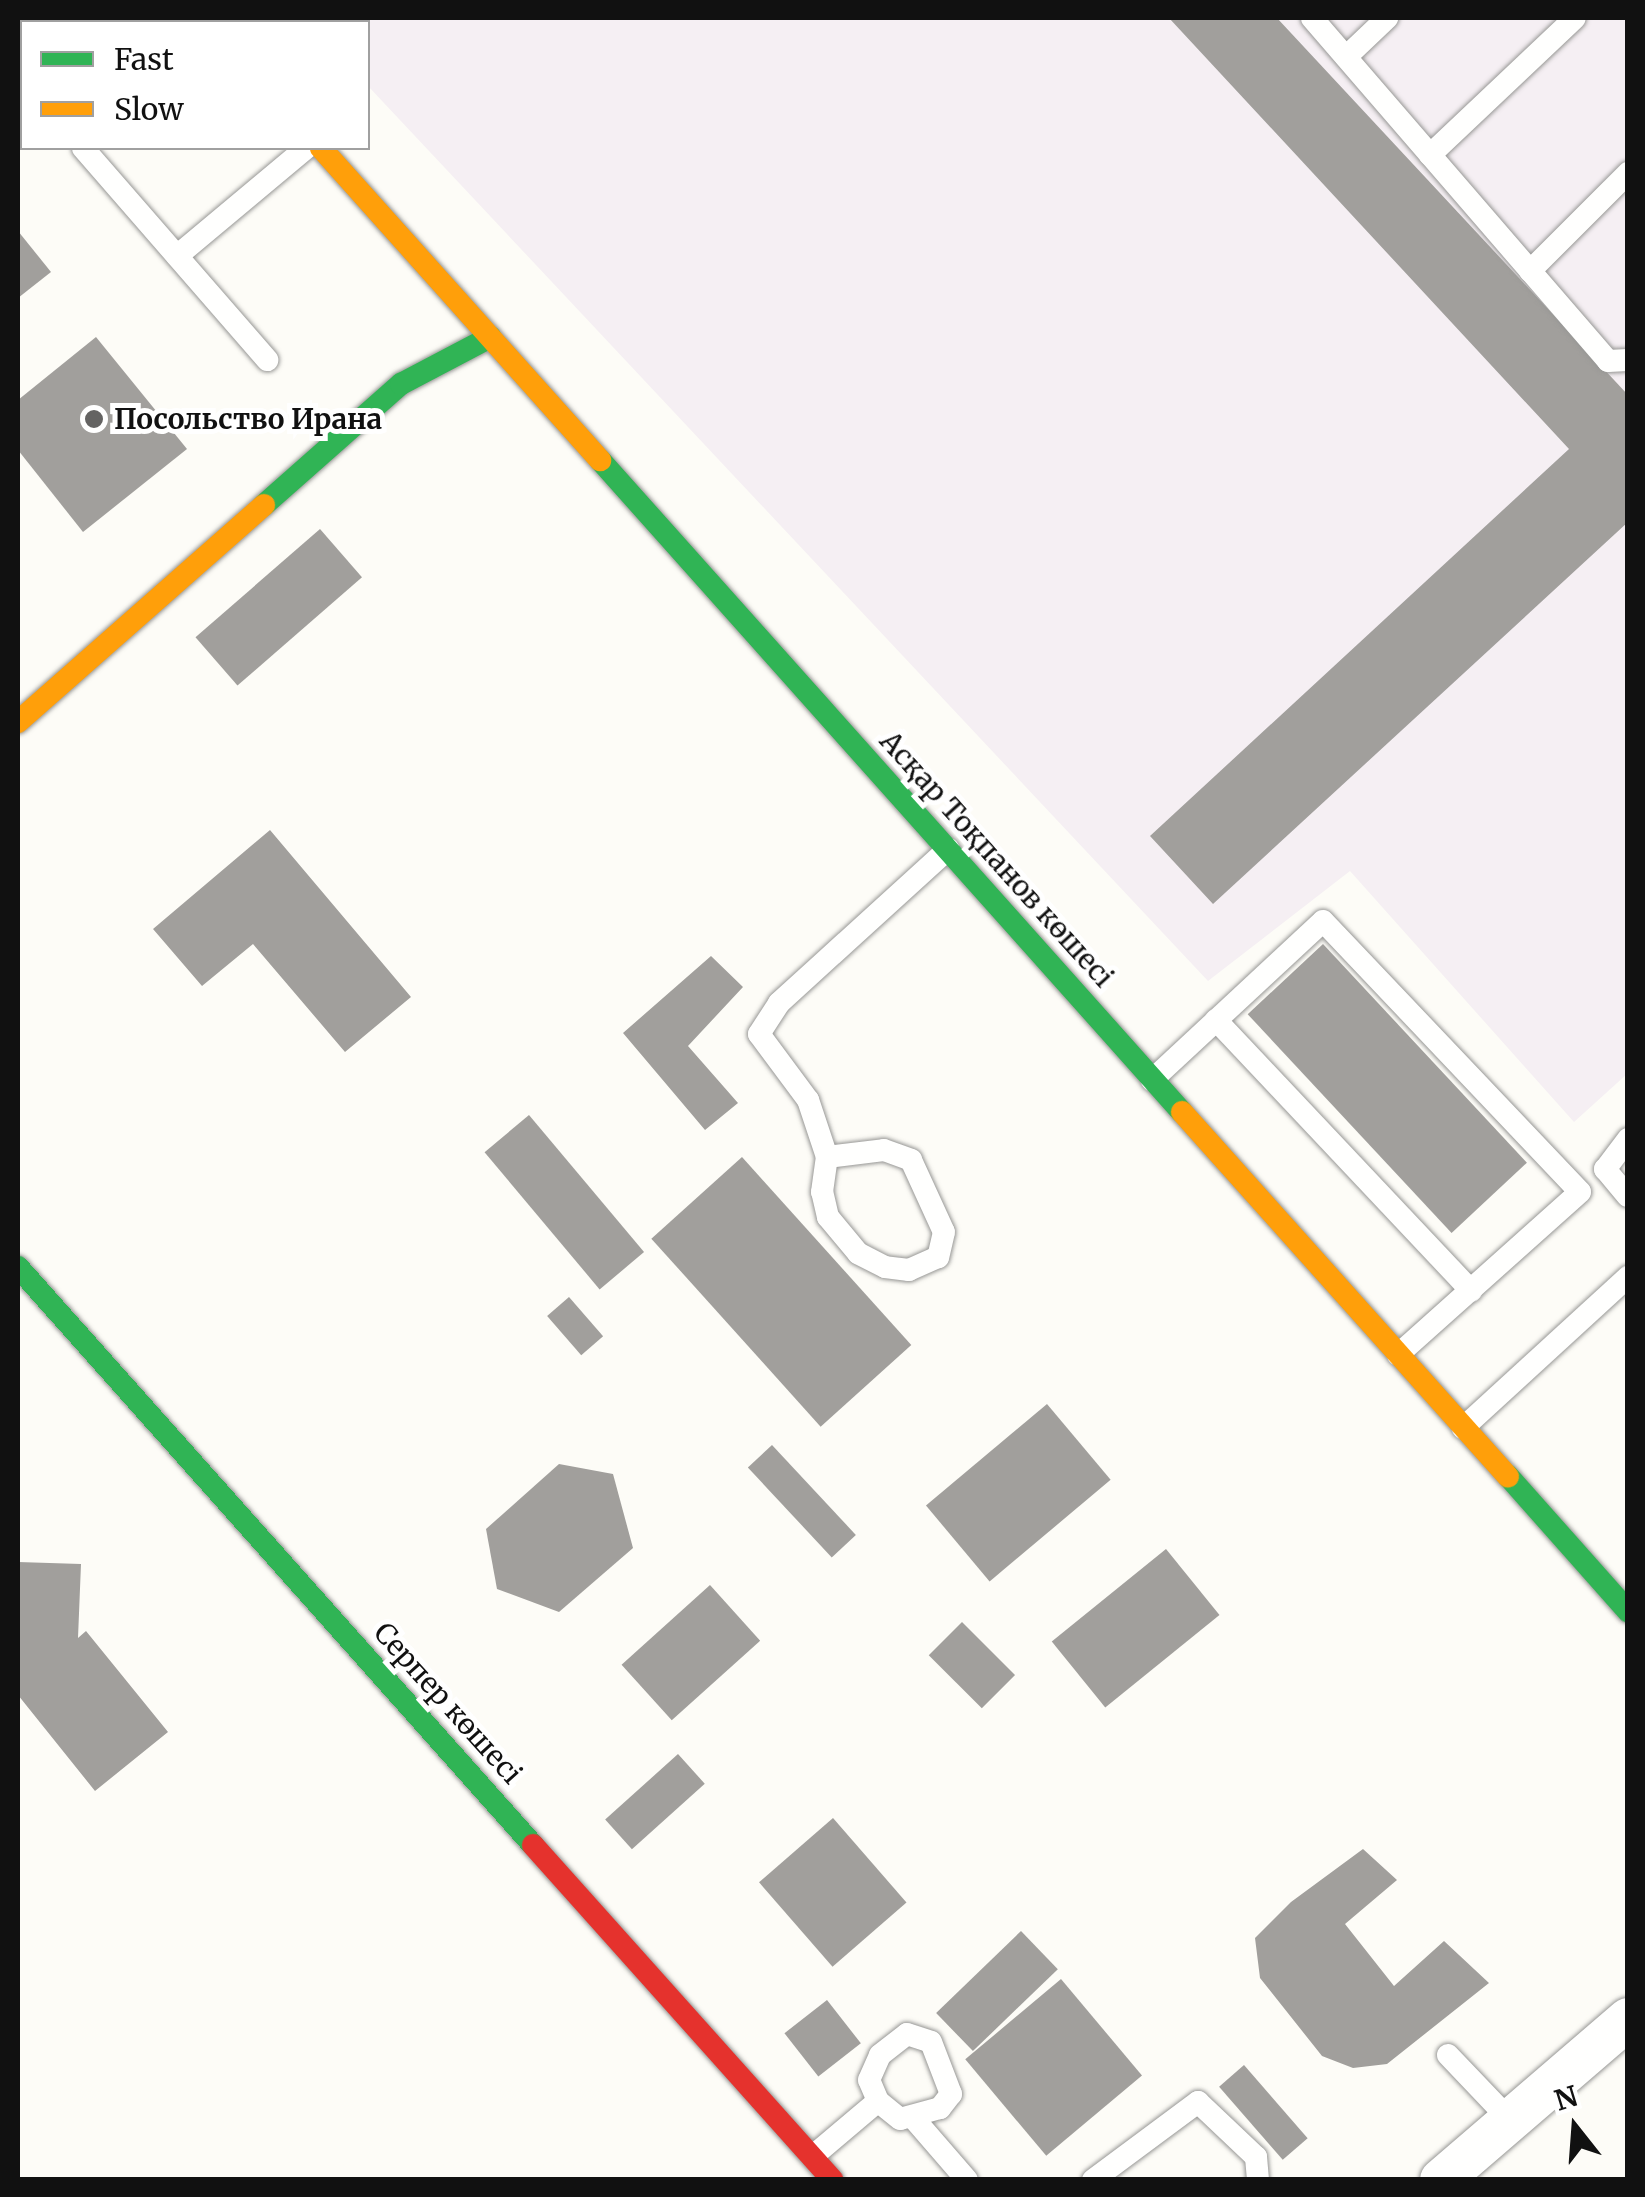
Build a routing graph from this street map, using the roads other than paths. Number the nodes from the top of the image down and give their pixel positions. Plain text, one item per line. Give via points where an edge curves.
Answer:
1 (1312, 18) edge
2 (1387, 18) edge
3 (1574, 18) edge
4 (1346, 57) junction
5 (85, 150) edge
6 (304, 150) edge
7 (323, 150) edge
8 (1430, 155) junction
9 (1628, 172) edge
10 (177, 256) junction
11 (1530, 271) junction
12 (490, 337) junction
13 (267, 360) dead end
14 (1628, 360) edge
15 (18, 722) edge
16 (948, 849) junction
17 (1216, 1020) junction
18 (1152, 1080) junction
19 (1628, 1139) edge
20 (827, 1157) junction
21 (1605, 1169) junction
22 (1580, 1192) junction
23 (1628, 1196) edge
24 (18, 1267) edge
25 (1628, 1277) edge
26 (1471, 1291) junction
27 (1398, 1355) junction
28 (1463, 1428) junction
29 (1628, 1612) edge
30 (1628, 2019) edge
31 (1448, 2056) dead end
32 (878, 2102) junction
33 (915, 2120) junction
34 (1510, 2120) junction
35 (813, 2156) junction
36 (832, 2180) edge
37 (967, 2180) edge
38 (1093, 2180) edge
39 (1258, 2180) edge
40 (1441, 2180) edge

1 - 4 lane
2 - 4 lane
3 - 8 lane
4 - 8 lane
5 - 10 lane
6 - 10 lane
7 - 12 street, Асқар Тоқпанов көшесі
8 - 11 lane
9 - 11 lane
10 - 13 lane
11 - 14 lane via 1608,361
12 - 15 street via 402,384
12 - 16 street, Асқар Тоқпанов көшесі
16 - 18 street, Асқар Тоқпанов көшесі
16 - 20 lane via 779,1003 760,1034 808,1100
17 - 18 lane
17 - 22 lane via 1322,922
17 - 26 lane
18 - 27 street, Асқар Тоқпанов көшесі
19 - 21 lane
20 - 20 lane via 822,1192 828,1216 858,1253 885,1268 909,1270 938,1258 944,1232 912,1160 884,1150
21 - 22 lane
21 - 23 lane
22 - 26 lane
24 - 35 street, Серпер көшесі
25 - 28 lane
26 - 27 lane
27 - 28 street, Асқар Тоқпанов көшесі
28 - 29 street, Асқар Тоқпанов көшесі
30 - 34 street
31 - 34 lane
32 - 33 lane via 900,2119
32 - 33 lane via 869,2080 880,2055 907,2034 931,2042 951,2094
32 - 35 lane
33 - 37 lane
34 - 40 street
35 - 36 street, Серпер көшесі
38 - 39 lane via 1198,2102 1256,2158

